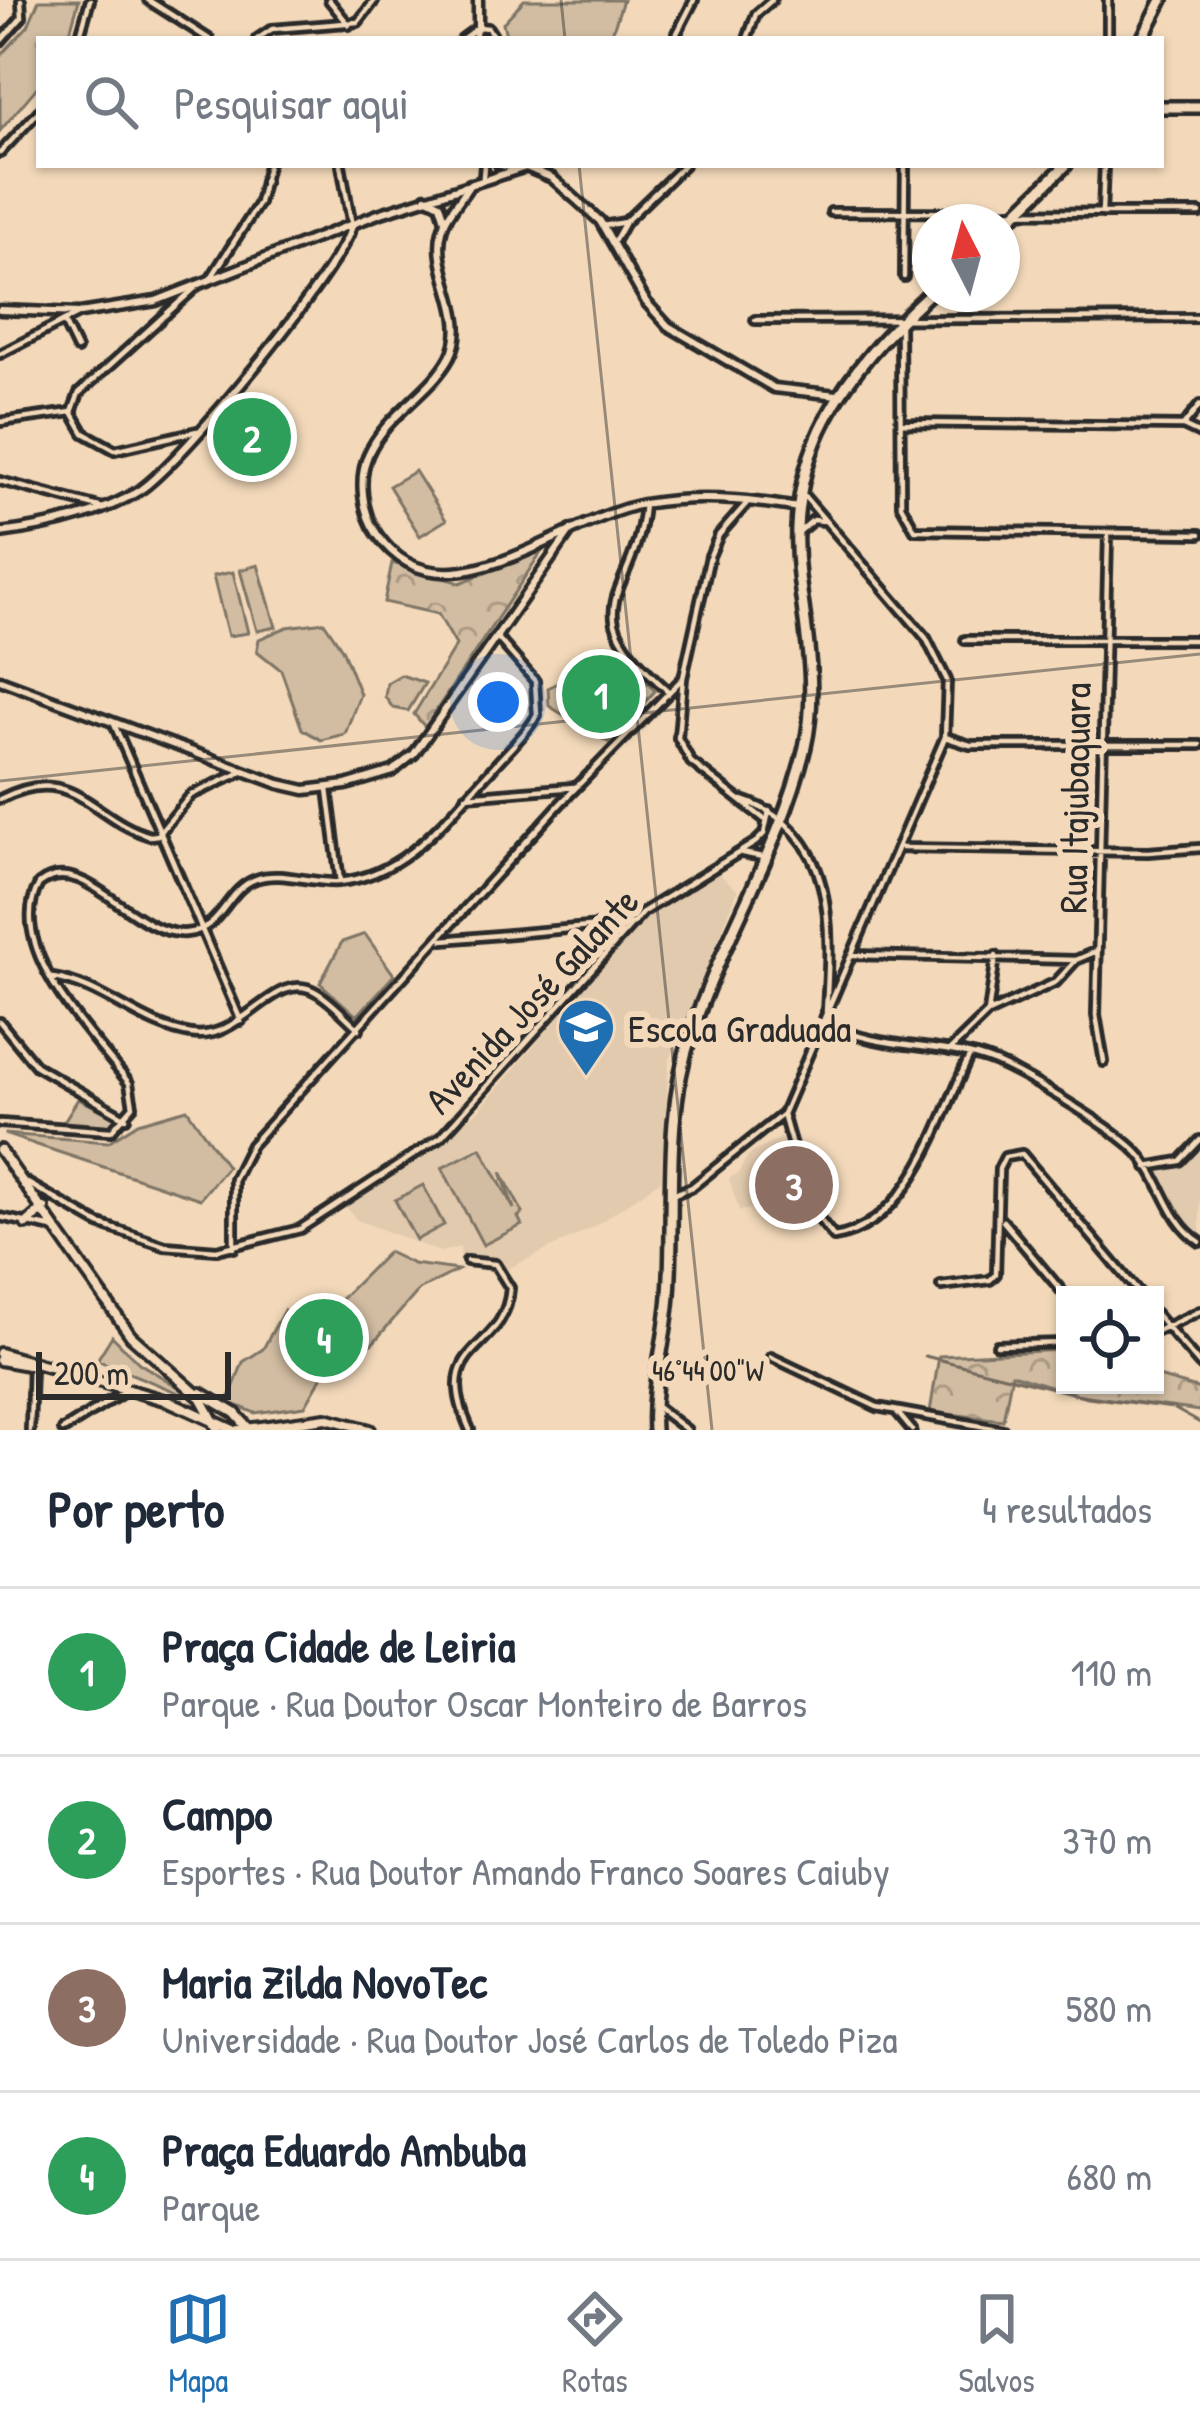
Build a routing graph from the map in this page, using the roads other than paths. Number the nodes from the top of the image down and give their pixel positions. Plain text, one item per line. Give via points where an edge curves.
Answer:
1 (21, 0) edge
2 (90, 0) edge
3 (148, 0) edge
4 (329, 0) edge
5 (375, 0) edge
6 (478, 0) edge
7 (694, 0) edge
8 (772, 0) edge
9 (1108, 0) edge
10 (1159, 0) edge
11 (349, 25) junction
12 (478, 27) junction
13 (81, 36) edge
14 (203, 36) edge
15 (261, 36) edge
16 (466, 36) edge
17 (475, 36) edge
18 (494, 36) edge
19 (676, 36) edge
20 (748, 36) edge
21 (1108, 36) edge
22 (1143, 36) edge
23 (0, 42) edge
24 (1164, 107) edge
25 (1200, 107) edge
26 (36, 114) edge
27 (0, 153) edge
28 (268, 168) edge
29 (342, 168) edge
30 (483, 168) edge
31 (510, 168) edge
32 (532, 168) edge
33 (548, 168) edge
34 (681, 168) edge
35 (904, 168) edge
36 (1063, 168) edge
37 (1104, 168) edge
38 (482, 176) junction
39 (550, 176) junction
40 (472, 181) junction
41 (426, 196) junction
42 (1020, 210) edge
43 (831, 212) dead end
44 (903, 213) junction
45 (912, 213) edge
46 (1102, 213) junction
47 (1200, 213) edge
48 (1020, 215) edge
49 (625, 222) junction
50 (445, 224) junction
51 (352, 226) junction
52 (603, 226) junction
53 (615, 240) junction
54 (904, 277) dead end
55 (208, 283) junction
56 (196, 287) junction
57 (0, 310) edge
58 (912, 310) edge
59 (80, 314) junction
60 (1200, 319) edge
61 (755, 320) dead end
62 (901, 320) junction
63 (64, 322) junction
64 (77, 349) dead end
65 (0, 354) edge
66 (814, 394) junction
67 (838, 395) junction
68 (1200, 405) edge
69 (72, 412) junction
70 (826, 417) junction
71 (0, 422) edge
72 (900, 423) junction
73 (1183, 426) junction
74 (197, 431) junction
75 (1200, 434) edge
76 (0, 481) edge
77 (802, 493) junction
78 (718, 498) junction
79 (752, 500) junction
80 (644, 504) junction
81 (103, 508) junction
82 (798, 508) junction
83 (731, 518) junction
84 (828, 523) junction
85 (571, 530) junction
86 (0, 533) edge
87 (1108, 535) junction
88 (1200, 535) edge
89 (797, 536) junction
90 (542, 541) junction
91 (551, 556) junction
92 (496, 636) junction
93 (964, 640) dead end
94 (1104, 640) junction
95 (1200, 640) edge
96 (683, 678) junction
97 (0, 680) edge
98 (668, 691) junction
99 (114, 724) junction
100 (945, 737) junction
101 (1200, 745) edge
102 (1102, 746) junction
103 (242, 772) junction
104 (578, 787) junction
105 (328, 789) junction
106 (466, 796) junction
107 (0, 799) edge
108 (742, 800) junction
109 (769, 811) junction
110 (782, 814) junction
111 (764, 819) junction
112 (158, 835) junction
113 (771, 838) junction
114 (795, 838) junction
115 (902, 848) junction
116 (1200, 848) edge
117 (1101, 850) junction
118 (742, 853) junction
119 (763, 857) junction
120 (340, 882) junction
121 (634, 922) junction
122 (201, 930) junction
123 (440, 940) junction
124 (1099, 950) junction
125 (854, 955) junction
126 (996, 956) junction
127 (1076, 960) junction
128 (50, 978) junction
129 (988, 1012) junction
130 (825, 1020) junction
131 (241, 1021) junction
132 (0, 1022) edge
133 (358, 1029) junction
134 (949, 1051) junction
135 (969, 1057) junction
136 (1104, 1062) dead end
137 (783, 1114) junction
138 (126, 1118) junction
139 (0, 1123) edge
140 (1200, 1140) edge
141 (0, 1150) edge
142 (1147, 1167) junction
143 (24, 1181) junction
144 (672, 1195) junction
145 (70, 1204) junction
146 (44, 1208) junction
147 (0, 1217) edge
148 (1001, 1219) junction
149 (26, 1224) junction
150 (56, 1229) junction
151 (1200, 1242) edge
152 (234, 1248) junction
153 (467, 1261) dead end
154 (941, 1286) dead end
155 (1057, 1286) edge
156 (1133, 1286) edge
157 (1200, 1311) edge
158 (1164, 1324) edge
159 (1167, 1328) junction
160 (1164, 1329) edge
161 (1056, 1343) edge
162 (997, 1345) dead end
163 (0, 1357) edge
164 (771, 1357) dead end
165 (35, 1364) junction
166 (1200, 1365) edge
167 (189, 1386) junction
168 (130, 1389) junction
169 (652, 1404) junction
170 (193, 1410) junction
171 (209, 1410) junction
172 (897, 1412) junction
173 (216, 1419) junction
174 (254, 1428) edge
175 (31, 1430) edge
176 (63, 1430) edge
177 (218, 1430) edge
178 (370, 1430) edge
179 (470, 1430) edge
180 (654, 1430) edge
181 (687, 1430) edge
182 (912, 1430) edge
183 (1003, 1430) edge

1 - 23 street via 22,17
2 - 13 street
3 - 14 street
4 - 11 street
5 - 11 street via 367,17
6 - 12 street
7 - 19 street
8 - 20 street
9 - 21 street
10 - 22 main road
11 - 15 street
12 - 16 street
12 - 17 street
12 - 18 street
24 - 25 main road
26 - 27 street
28 - 55 street via 263,195
29 - 51 street
30 - 38 street
31 - 38 street
32 - 39 street
33 - 39 street
34 - 49 street
35 - 44 street
36 - 42 main road
37 - 46 street
38 - 40 street
39 - 52 street
40 - 41 street
40 - 50 street
41 - 50 street via 443,208
41 - 51 street
43 - 44 street
44 - 45 street
44 - 54 street
46 - 47 street
46 - 48 street
49 - 52 street
49 - 53 street
50 - 90 street via 453,351 371,449 367,513 389,550 444,574 482,568
51 - 55 street
51 - 74 street via 331,271
52 - 53 street
53 - 66 street via 646,302 668,326 774,388
55 - 56 street
56 - 59 street
56 - 69 street via 79,393
57 - 59 street
58 - 62 main road
59 - 63 street
60 - 62 street
61 - 62 street
62 - 67 main road via 857,363
62 - 72 street
63 - 64 street
63 - 65 street
66 - 67 street
66 - 70 street
67 - 70 main road
68 - 73 street
69 - 71 street
69 - 74 street via 84,433 115,450
70 - 77 main road
72 - 73 street
72 - 87 street via 902,505 913,529
73 - 75 street
74 - 81 street via 142,488
76 - 81 street
77 - 82 main road
77 - 84 street
78 - 79 street
78 - 80 street
78 - 83 street
79 - 82 street
79 - 83 street
80 - 85 street
80 - 98 street via 611,617
81 - 86 street
82 - 89 main road
83 - 96 street via 707,566
84 - 89 street via 808,522
84 - 100 street via 914,620 938,660 947,680
85 - 90 street
85 - 91 street
87 - 88 street
87 - 94 street, Rua Itajubaquara
89 - 110 main road via 812,692 804,751
90 - 91 street
91 - 92 street
92 - 105 street via 414,754 380,777
92 - 106 street via 535,681 539,710
93 - 94 street
94 - 95 street
94 - 102 street, Rua Itajubaquara
96 - 98 street
96 - 108 street via 680,745
97 - 99 street
98 - 104 street
99 - 103 street
99 - 112 street
100 - 102 street via 970,745
100 - 115 street
101 - 102 street
102 - 117 street, Rua Itajubaquara
103 - 105 street
103 - 112 street via 191,795
104 - 106 street
104 - 123 street
105 - 120 street
106 - 120 street via 400,861
107 - 112 street via 57,787 144,835
108 - 109 street
108 - 111 street
109 - 110 street
109 - 111 street, Avenida José Galante
110 - 113 main road
110 - 114 street
111 - 118 street, Avenida José Galante via 764,834
112 - 122 street
113 - 114 street
113 - 119 main road
114 - 130 street via 825,889
115 - 117 street
115 - 125 street
116 - 117 street
117 - 124 street, Rua Itajubaquara
118 - 119 street
118 - 121 street, Avenida José Galante
119 - 144 main road via 677,1082
120 - 122 street via 255,879
121 - 123 street
121 - 152 street, Avenida José Galante via 441,1137 300,1229
122 - 128 street via 155,928 77,877 51,876 31,907
122 - 131 street
123 - 133 street
124 - 127 street
124 - 136 street, Rua Itajubaquara
125 - 126 street
125 - 130 street
126 - 127 street
126 - 129 street
127 - 129 street via 1056,982
128 - 131 street via 185,1034 222,1033
128 - 138 street via 129,1083 134,1101
129 - 134 street
130 - 134 street via 882,1045
130 - 137 street
131 - 133 street via 274,994 299,986
132 - 138 street via 36,1066
133 - 152 street via 244,1156 234,1179
134 - 135 street
135 - 137 street via 907,1183 884,1214 851,1234 835,1237 809,1206
135 - 142 street via 1005,1066 1125,1143
137 - 144 street
138 - 139 street via 103,1132
140 - 142 street via 1180,1162
141 - 143 main road
142 - 151 street via 1179,1226
143 - 145 street, Avenida José Galante
143 - 146 main road
144 - 169 main road via 669,1302
145 - 146 street
145 - 152 street, Avenida José Galante via 146,1243
146 - 149 main road
146 - 150 main road
147 - 149 street
148 - 154 street via 996,1274
148 - 155 street
148 - 156 street via 1001,1161 1022,1154
149 - 150 street
150 - 167 main road via 130,1336
153 - 179 street via 495,1264 510,1288 456,1375 455,1398
157 - 159 street
158 - 159 street
159 - 160 street
159 - 166 street
161 - 162 street
163 - 165 main road
164 - 172 street
165 - 168 main road
165 - 175 street
167 - 171 main road
167 - 174 main road
168 - 170 main road
168 - 176 street
169 - 180 main road
169 - 181 street
170 - 171 main road
170 - 173 main road
171 - 173 main road
171 - 174 main road
172 - 182 street
172 - 183 street
173 - 174 main road
173 - 177 main road
174 - 178 main road via 326,1418

